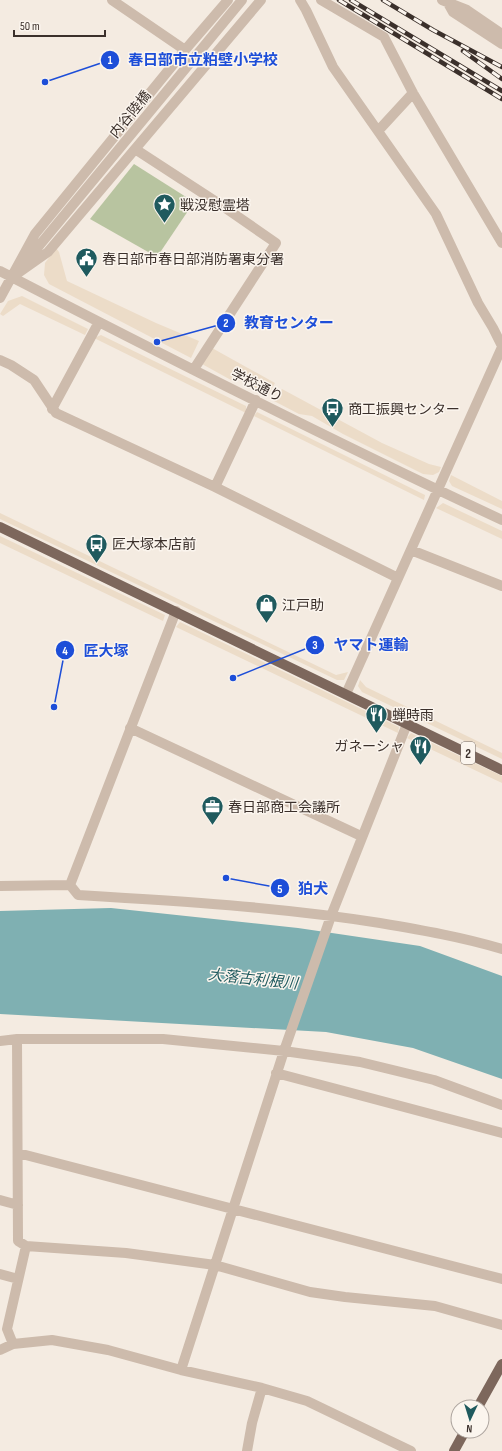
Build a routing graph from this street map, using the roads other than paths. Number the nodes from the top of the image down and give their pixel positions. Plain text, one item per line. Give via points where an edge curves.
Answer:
1 (112, 0) edge
2 (228, 0) edge
3 (242, 0) edge
4 (261, 0) edge
5 (300, 0) edge
6 (321, 0) edge
7 (445, 2) edge
8 (502, 34) edge
9 (502, 44) edge
10 (185, 50) junction
11 (413, 93) junction
12 (378, 131) junction
13 (135, 149) junction
14 (502, 243) edge
15 (0, 271) edge
16 (12, 277) junction
17 (0, 298) edge
18 (99, 322) junction
19 (502, 346) edge
20 (0, 360) edge
21 (194, 369) junction
22 (256, 400) junction
23 (52, 408) junction
24 (215, 487) junction
25 (437, 490) junction
26 (502, 520) edge
27 (0, 527) edge
28 (411, 550) junction
29 (398, 578) junction
30 (502, 586) edge
31 (176, 611) junction
32 (346, 694) junction
33 (407, 724) junction
34 (130, 728) junction
35 (502, 770) edge
36 (362, 836) junction
37 (0, 886) edge
38 (70, 886) junction
39 (331, 916) junction
40 (502, 949) edge
41 (17, 1039) junction
42 (0, 1040) edge
43 (284, 1051) junction
44 (276, 1073) junction
45 (502, 1105) edge
46 (502, 1133) edge
47 (18, 1153) junction
48 (0, 1200) edge
49 (18, 1205) junction
50 (233, 1208) junction
51 (26, 1246) junction
52 (214, 1265) junction
53 (0, 1274) edge
54 (18, 1279) junction
55 (502, 1279) edge
56 (502, 1325) edge
57 (4, 1329) edge
58 (14, 1344) junction
59 (0, 1350) edge
60 (502, 1364) edge
61 (181, 1370) junction
62 (262, 1388) junction
63 (482, 1399) edge
64 (461, 1439) edge
65 (247, 1451) edge
66 (411, 1451) edge
67 (454, 1451) edge

1 - 10 street
2 - 10 street
3 - 16 street, 内谷陸橋
4 - 13 street
5 - 12 street via 333,67
6 - 11 street via 384,37
7 - 8 street via 467,10
7 - 9 street via 453,12
10 - 16 street via 35,234
11 - 12 street
11 - 14 street
12 - 19 street via 436,214 478,303
13 - 16 street via 48,252
13 - 21 street via 276,243
15 - 16 street, 学校通り
16 - 17 street
16 - 18 street, 学校通り
18 - 21 street, 学校通り
18 - 23 street
19 - 25 street
20 - 23 street via 34,380
21 - 22 street, 学校通り
22 - 24 street
22 - 25 street, 学校通り
23 - 24 street via 56,413
24 - 29 street
25 - 26 street, 学校通り
25 - 28 street
27 - 31 main road, 2
28 - 29 street
28 - 30 street
29 - 32 street
31 - 32 main road, 2
31 - 34 street
32 - 33 main road, 2
33 - 35 main road, 2
33 - 36 street
34 - 36 street
34 - 38 street
36 - 39 street
37 - 38 street
38 - 39 street via 78,896 194,902
39 - 40 street via 431,932
39 - 43 street
41 - 42 street
41 - 43 street via 163,1040
41 - 47 street
43 - 44 street
43 - 45 street via 360,1062 434,1080
44 - 46 street
44 - 50 street
47 - 49 street
47 - 50 street
48 - 49 street
49 - 51 street via 18,1241
50 - 52 street
50 - 55 street
51 - 52 street via 126,1253
51 - 54 street
52 - 56 street via 310,1292 435,1306
52 - 61 street
53 - 54 street
54 - 57 street
57 - 58 street
58 - 59 street
58 - 61 street via 52,1340 108,1350
60 - 63 main road
61 - 62 street
62 - 65 street
62 - 66 street via 307,1401
64 - 67 main road

